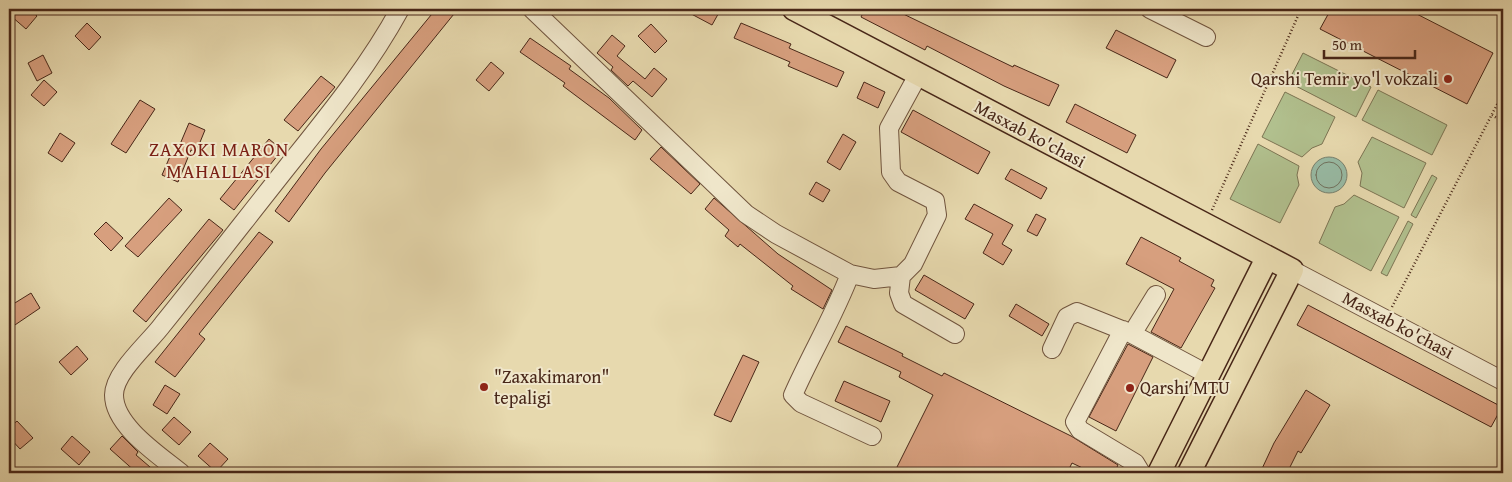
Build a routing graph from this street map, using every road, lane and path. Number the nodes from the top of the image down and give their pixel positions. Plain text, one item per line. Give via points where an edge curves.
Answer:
1 (400, 9) edge
2 (532, 9) edge
3 (794, 9) edge
4 (1150, 9) edge
5 (1301, 9) edge
6 (1206, 37) dead end
7 (918, 75) junction
8 (1503, 93) edge
9 (1492, 115) junction
10 (1503, 122) edge
11 (1205, 225) junction
12 (1267, 258) junction
13 (1292, 270) junction
14 (850, 274) junction
15 (901, 276) junction
16 (1156, 295) dead end
17 (1386, 319) junction
18 (1127, 332) junction
19 (955, 334) dead end
20 (1052, 349) dead end
21 (1207, 374) junction
22 (1503, 381) edge
23 (872, 436) dead end
24 (181, 473) edge
25 (1141, 473) edge
26 (1159, 473) edge
27 (1189, 473) edge

1 - 24 street via 346,94 122,371 114,394 119,414 138,437
2 - 14 street via 746,214
3 - 7 main road, Masxab ko'chasi
4 - 6 street
5 - 11 path
7 - 11 main road, Masxab ko'chasi
7 - 15 street via 889,128 891,172 898,182 935,201 937,215 913,264
8 - 9 path
9 - 10 path
9 - 17 path
11 - 12 main road, Masxab ko'chasi
12 - 13 main road, Masxab ko'chasi
12 - 21 main road
13 - 17 street, Masxab ko'chasi
13 - 27 main road
14 - 15 street via 874,279
14 - 23 street via 793,396 801,403
15 - 19 street via 899,293 903,304
16 - 18 street
17 - 22 street, Masxab ko'chasi
18 - 20 street via 1077,312 1071,314
18 - 21 street
18 - 25 street via 1076,422 1080,430 1135,463
21 - 26 main road

